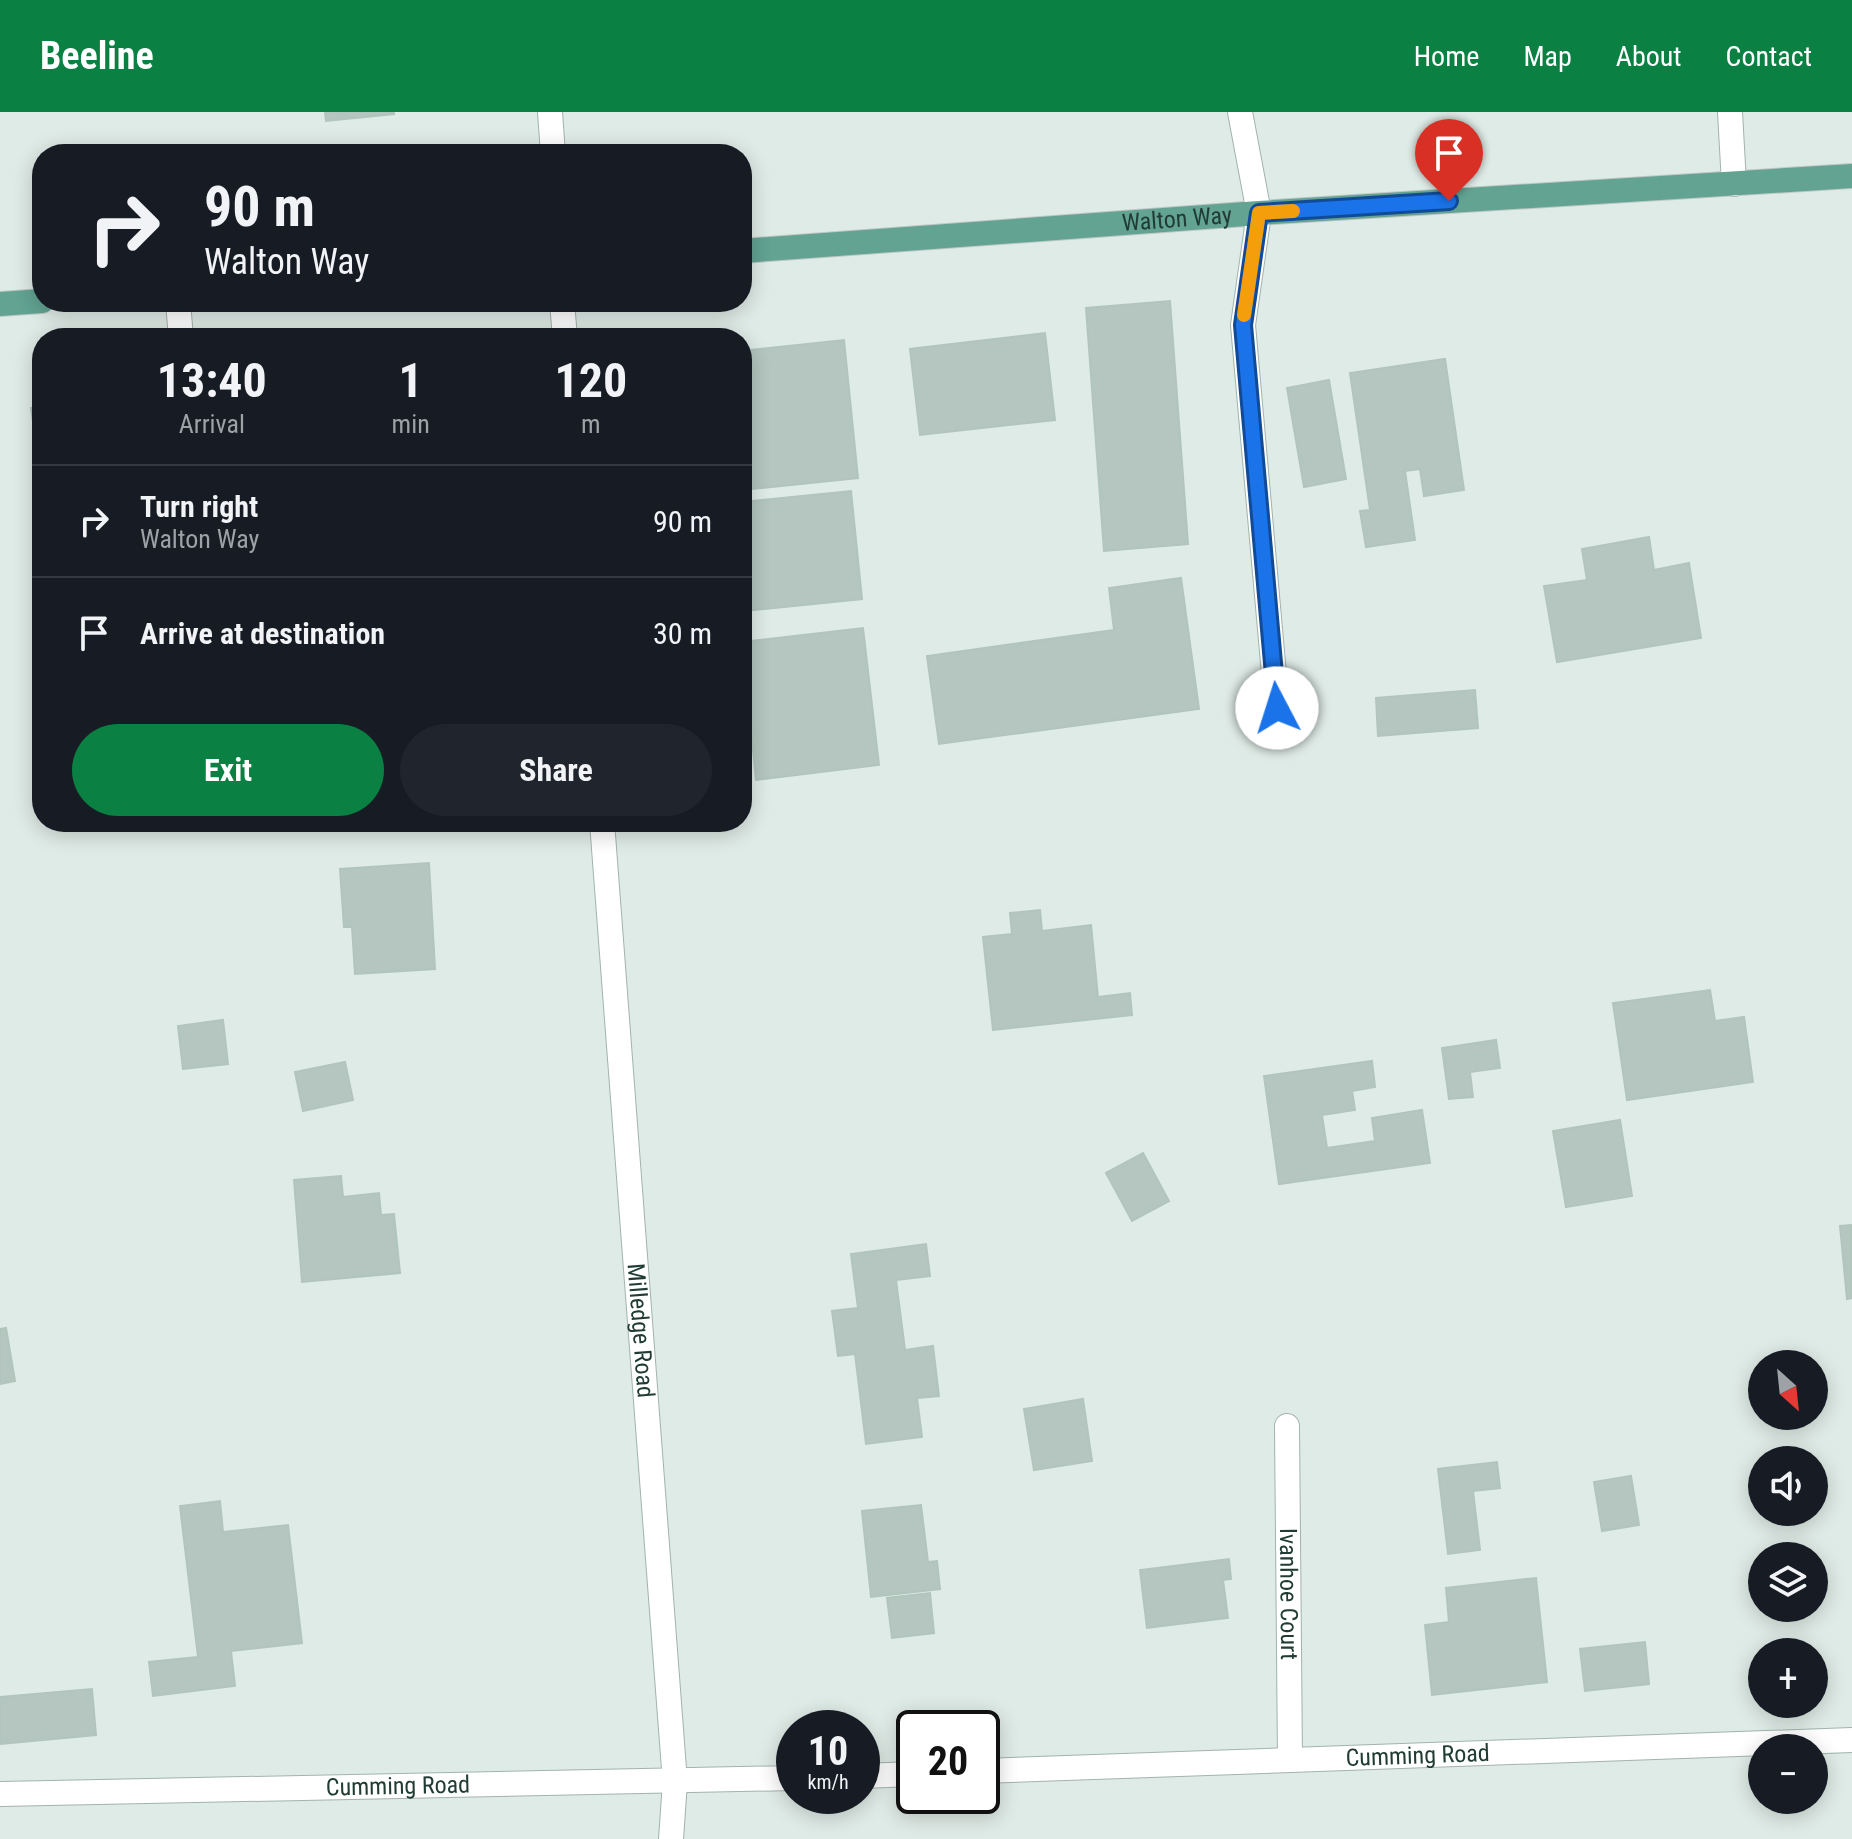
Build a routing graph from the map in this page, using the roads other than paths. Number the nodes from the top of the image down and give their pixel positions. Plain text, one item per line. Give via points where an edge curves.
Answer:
1 (550, 112) edge
2 (1240, 112) edge
3 (1730, 112) edge
4 (552, 144) edge
5 (1852, 176) edge
6 (1734, 184) junction
7 (1259, 213) junction
8 (752, 250) edge
9 (32, 302) edge
10 (0, 304) edge
11 (1277, 708) dead end
12 (603, 832) edge
13 (1287, 1426) dead end
14 (1852, 1740) edge
15 (1290, 1760) junction
16 (1000, 1770) edge
17 (776, 1779) edge
18 (675, 1782) junction
19 (0, 1794) edge
20 (671, 1839) edge

1 - 4 street
2 - 7 street
3 - 6 street
5 - 6 main road, Walton Way
6 - 7 main road, Walton Way
7 - 8 main road, Walton Way
7 - 11 street via 1243,325
9 - 10 main road
12 - 18 street, Milledge Road
13 - 15 street, Ivanhoe Court
14 - 15 street, Cumming Road
15 - 16 street, Cumming Road
17 - 18 street, Cumming Road
18 - 19 street, Cumming Road
18 - 20 street, Milledge Road

